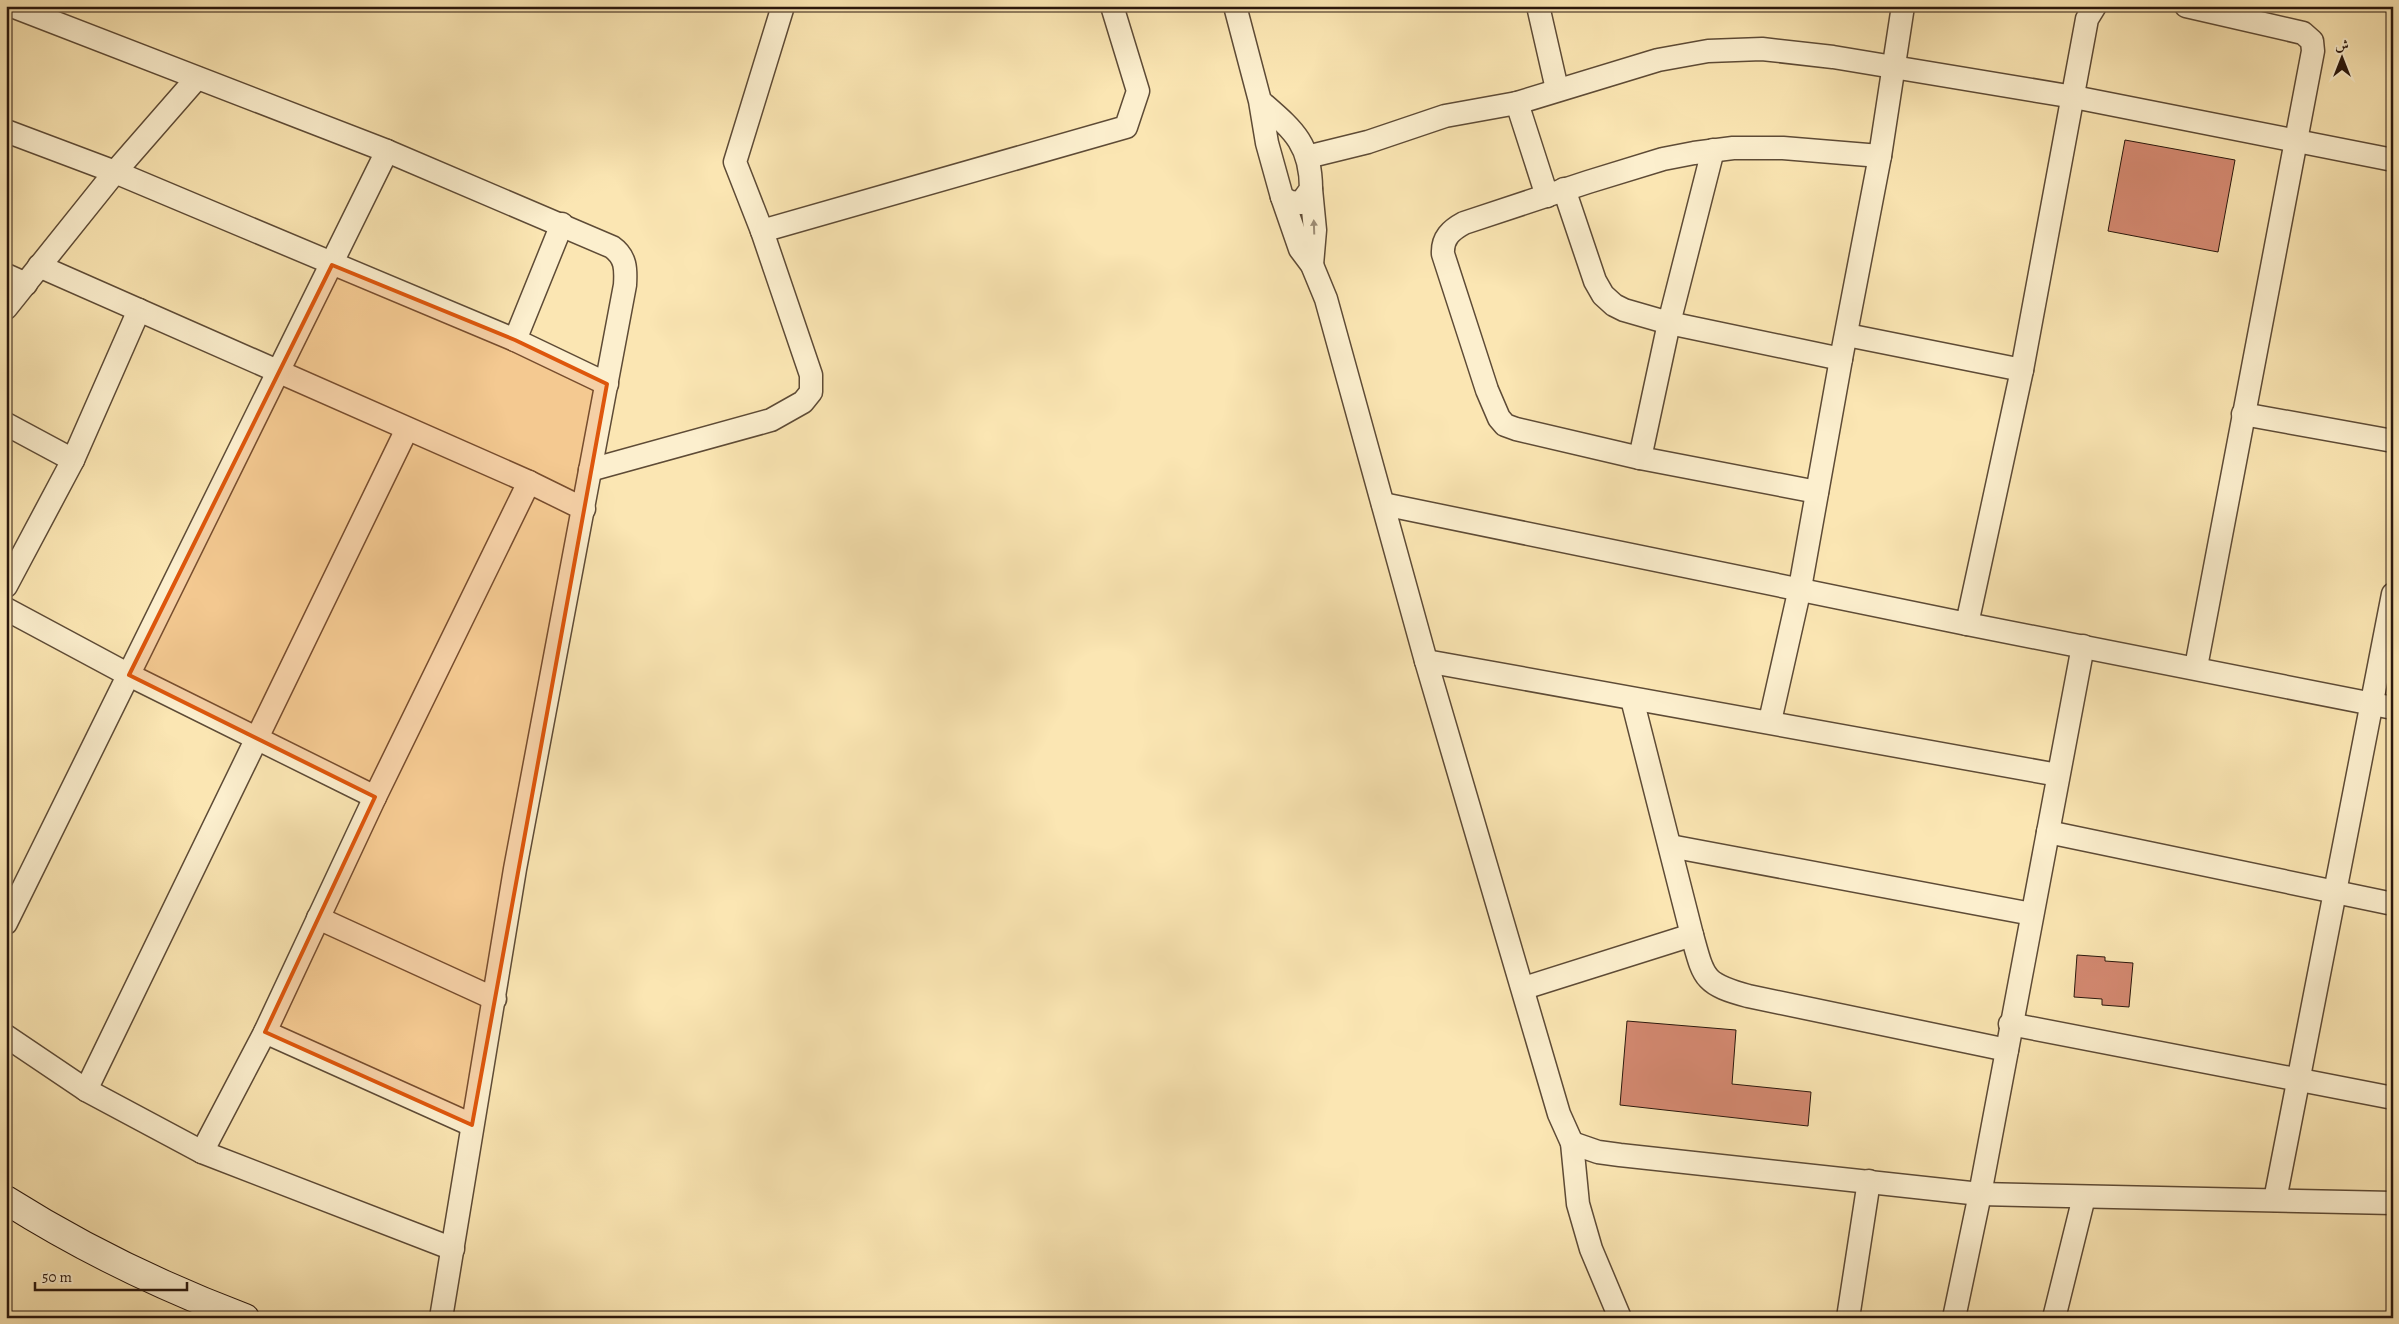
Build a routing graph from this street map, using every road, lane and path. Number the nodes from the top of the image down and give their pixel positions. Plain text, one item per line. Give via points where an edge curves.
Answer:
1 (12, 6) edge
2 (783, 6) edge
3 (1112, 6) edge
4 (1234, 6) edge
5 (1538, 6) edge
6 (1903, 6) edge
7 (2095, 6) edge
8 (2186, 6) edge
9 (2221, 10) edge
10 (1893, 67) junction
11 (197, 78) junction
12 (1557, 90) junction
13 (2074, 97) junction
14 (1260, 101) junction
15 (1517, 103) junction
16 (6, 131) edge
17 (1296, 133) junction
18 (2295, 141) junction
19 (1267, 143) junction
20 (1713, 150) junction
21 (387, 151) junction
22 (1880, 156) junction
23 (1307, 157) junction
24 (2393, 160) edge
25 (115, 172) junction
26 (1311, 189) junction
27 (1555, 192) junction
28 (1282, 197) junction
29 (562, 224) junction
30 (762, 231) junction
31 (332, 265) junction
32 (1312, 265) junction
33 (24, 275) edge
34 (6, 308) edge
35 (139, 310) junction
36 (1669, 323) junction
37 (1847, 334) junction
38 (515, 340) junction
39 (1841, 359) junction
40 (2022, 370) junction
41 (279, 372) junction
42 (607, 384) junction
43 (2244, 414) junction
44 (6, 424) edge
45 (407, 429) junction
46 (2393, 440) edge
47 (1640, 458) junction
48 (73, 460) junction
49 (590, 470) junction
50 (529, 482) junction
51 (1817, 492) junction
52 (1383, 504) junction
53 (584, 510) junction
54 (6, 586) edge
55 (1800, 588) junction
56 (2393, 594) edge
57 (6, 609) edge
58 (1967, 624) junction
59 (2083, 646) junction
60 (1426, 661) junction
61 (2196, 667) junction
62 (129, 675) junction
63 (1632, 699) junction
64 (2383, 706) edge
65 (1770, 721) junction
66 (258, 738) junction
67 (2058, 775) junction
68 (375, 797) junction
69 (2048, 832) junction
70 (1670, 846) junction
71 (2335, 892) junction
72 (2393, 904) edge
73 (2032, 914) junction
74 (318, 918) junction
75 (6, 923) edge
76 (1692, 935) junction
77 (1524, 988) junction
78 (495, 999) junction
79 (2010, 1024) junction
80 (265, 1032) junction
81 (6, 1036) edge
82 (2007, 1050) junction
83 (2298, 1079) junction
84 (86, 1090) junction
85 (2393, 1098) edge
86 (472, 1126) junction
87 (1572, 1143) junction
88 (202, 1152) junction
89 (1869, 1181) junction
90 (1980, 1194) junction
91 (2084, 1197) junction
92 (6, 1200) edge
93 (2275, 1200) junction
94 (2393, 1204) edge
95 (453, 1249) junction
96 (244, 1318) edge
97 (441, 1318) edge
98 (1620, 1318) edge
99 (1848, 1318) edge
100 (1954, 1318) edge
101 (2054, 1318) edge

1 - 11 street
2 - 30 street via 735,162
3 - 30 street via 1138,91 1126,127
4 - 14 street
5 - 12 street
6 - 10 street
7 - 13 street via 2087,19
8 - 9 street
9 - 18 street via 2303,33 2312,41
10 - 12 street via 1794,51 1732,50 1658,60
10 - 13 street
10 - 22 street
11 - 21 street
11 - 25 street
12 - 15 street
13 - 18 street
13 - 40 street
14 - 17 street
14 - 19 street
15 - 23 street via 1445,116 1368,142
15 - 27 street
16 - 25 street
17 - 19 street via 1286,129 1269,138
17 - 23 street
18 - 24 street
18 - 43 street
19 - 28 street
20 - 22 street via 1782,148
20 - 27 street via 1663,159
20 - 36 street
21 - 29 street
21 - 31 street
22 - 37 street
23 - 26 street
25 - 31 street
25 - 33 street
26 - 28 street via 1300,203
32 -> 26 street via 1315,230
27 - 36 street via 1603,295 1624,310
27 - 47 street via 1464,223 1452,230 1444,242 1443,254 1490,400 1499,418 1508,427
28 - 32 street via 1300,249
29 - 38 street
29 - 42 street via 612,247 625,262 625,285
30 - 49 street via 811,374 811,392 803,402 770,420
31 - 38 street
31 - 41 street
32 - 52 street via 1326,299
33 - 34 street
33 - 35 street
35 - 41 street
35 - 48 street
36 - 39 street
36 - 47 street
37 - 39 street
37 - 40 street
38 - 42 street
39 - 51 street
40 - 58 street
41 - 45 street
41 - 62 street
42 - 49 street
43 - 46 street
43 - 61 street
44 - 48 street
45 - 50 street
45 - 66 street
47 - 51 street
48 - 54 street
49 - 53 street
50 - 53 street
50 - 68 street
51 - 55 street
52 - 55 street
52 - 60 street
53 - 78 street via 515,869
55 - 58 street
55 - 65 street
56 - 64 street
57 - 62 street
58 - 59 street
59 - 61 street
59 - 67 street
60 - 63 street
60 - 77 street
61 - 64 street
62 - 66 street
62 - 75 street
63 - 65 street
63 - 70 street
64 - 71 street
65 - 67 street
66 - 68 street
66 - 84 street
67 - 69 street
68 - 74 street
69 - 71 street
69 - 73 street
70 - 73 street
70 - 76 street
71 - 72 street
71 - 83 street
73 - 79 street
74 - 78 street
74 - 80 street
76 - 77 street
76 - 82 street via 1705,974 1721,988
77 - 87 street via 1559,1114
78 - 86 street
79 - 82 street
79 - 83 street
80 - 86 street
80 - 88 street
81 - 84 street
82 - 90 street
83 - 85 street
83 - 93 street
84 - 88 street
86 - 95 street
87 - 89 street via 1620,1155
87 - 98 street via 1578,1204 1591,1248
88 - 95 street
89 - 90 street
89 - 99 street
90 - 91 street
90 - 100 street
91 - 93 street
91 - 101 street
92 - 96 street via 57,1233 144,1277
93 - 94 street
95 - 97 street

